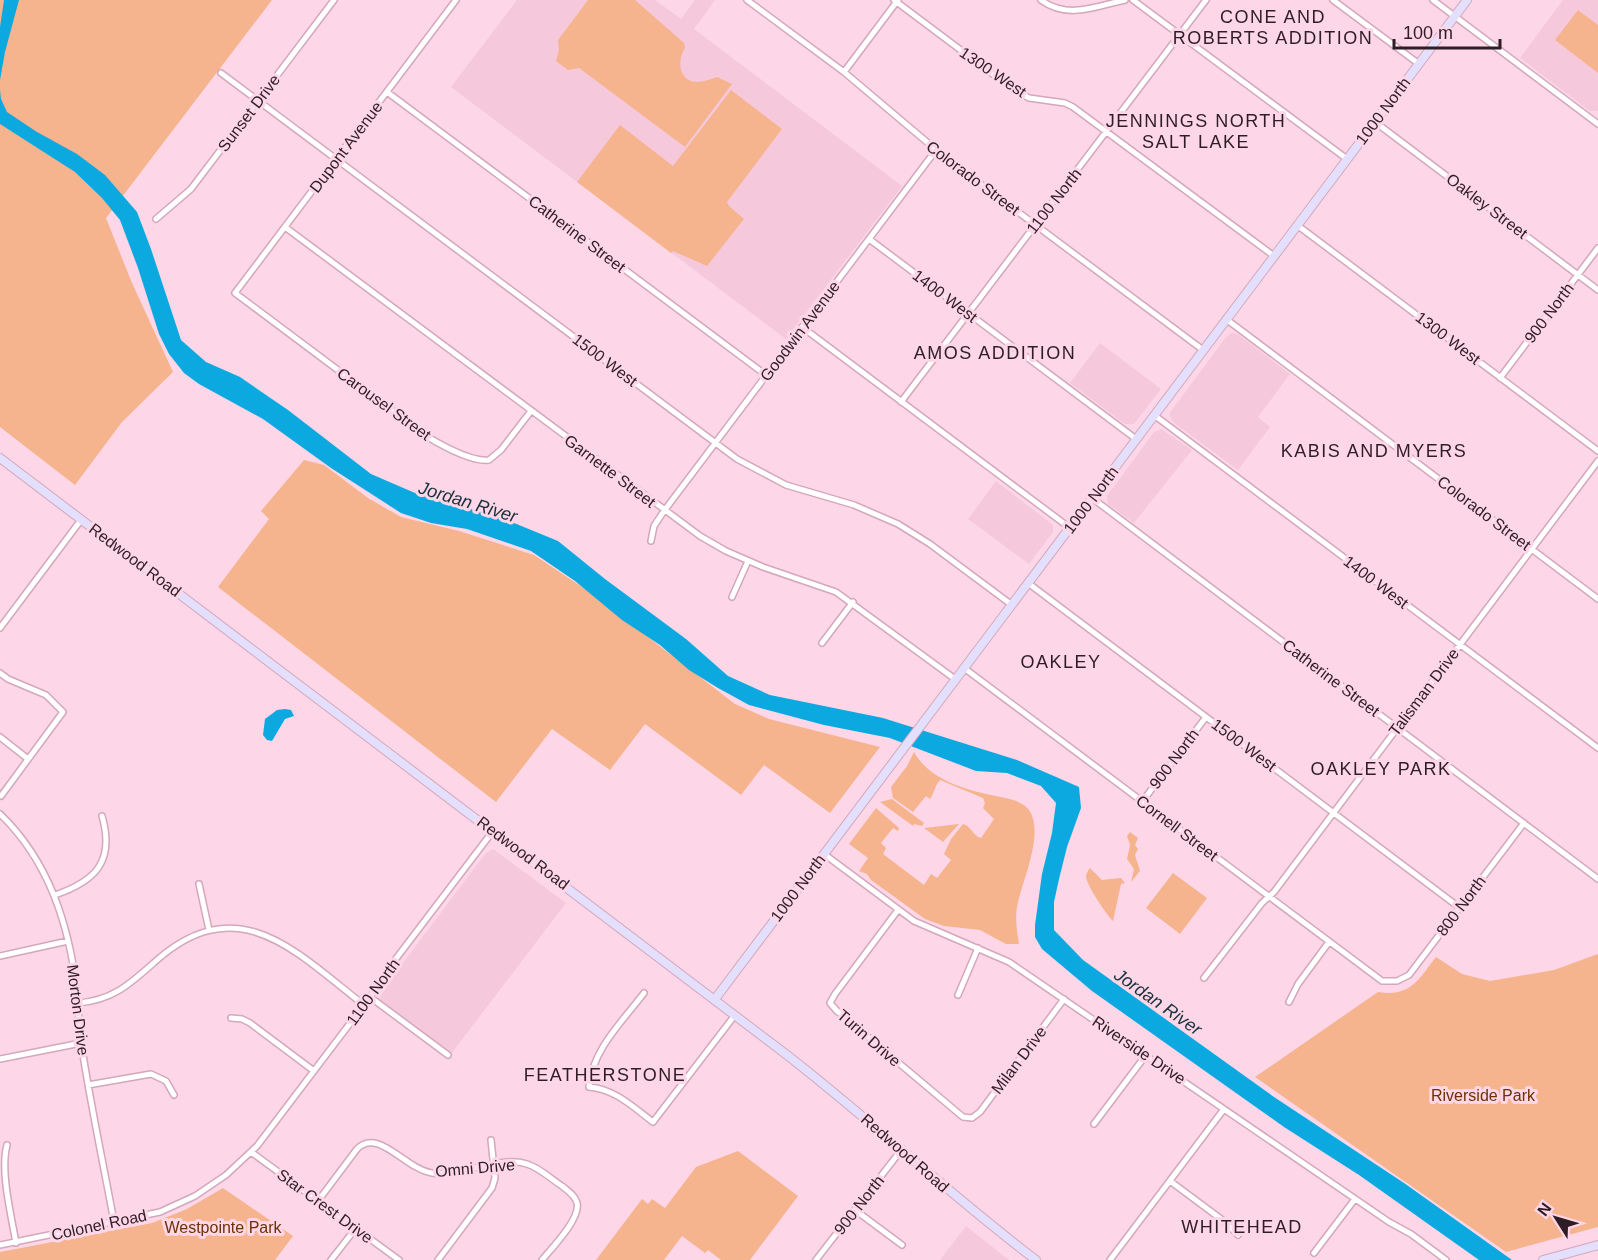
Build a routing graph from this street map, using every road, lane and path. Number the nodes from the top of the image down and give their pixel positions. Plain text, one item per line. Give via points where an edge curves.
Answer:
1 (334, 0) edge
2 (456, 0) edge
3 (747, 0) edge
4 (1041, 0) edge
5 (1125, 0) edge
6 (1133, 0) edge
7 (1206, 0) edge
8 (1334, 0) edge
9 (1433, 0) edge
10 (1467, 0) edge
11 (896, 1) edge
12 (1455, 16) junction
13 (1180, 34) junction
14 (1419, 64) junction
15 (843, 72) junction
16 (221, 73) dead end
17 (387, 92) junction
18 (258, 100) junction
19 (1375, 122) junction
20 (1597, 122) edge
21 (1107, 132) junction
22 (936, 150) junction
23 (336, 159) junction
24 (1347, 159) junction
25 (156, 219) dead end
26 (1035, 225) junction
27 (1297, 225) junction
28 (285, 227) junction
29 (869, 239) junction
30 (1598, 248) edge
31 (1274, 256) junction
32 (1578, 275) junction
33 (1598, 290) edge
34 (235, 294) joint
35 (968, 313) junction
36 (1226, 319) junction
37 (802, 327) junction
38 (1203, 350) junction
39 (766, 375) junction
40 (1500, 378) junction
41 (901, 402) junction
42 (531, 411) junction
43 (1154, 415) junction
44 (1136, 439) junction
45 (715, 443) junction
46 (1598, 451) edge
47 (0, 458) edge
48 (1598, 461) edge
49 (1092, 498) junction
50 (664, 511) junction
51 (81, 520) junction
52 (1070, 528) junction
53 (651, 541) dead end
54 (1532, 549) junction
55 (748, 561) junction
56 (1028, 583) junction
57 (732, 597) dead end
58 (1598, 599) edge
59 (853, 602) junction
60 (1012, 605) junction
61 (0, 628) edge
62 (822, 643) dead end
63 (1460, 644) junction
64 (964, 668) junction
65 (0, 673) edge
66 (955, 679) junction
67 (1206, 717) junction
68 (1397, 728) junction
69 (0, 738) edge
70 (1598, 748) edge
71 (28, 759) junction
72 (2, 796) dead end
73 (1142, 802) junction
74 (1333, 813) junction
75 (0, 814) edge
76 (102, 816) dead end
77 (1524, 823) junction
78 (493, 831) junction
79 (824, 854) junction
80 (1598, 879) edge
81 (199, 884) dead end
82 (55, 895) junction
83 (1268, 897) junction
84 (1460, 908) junction
85 (898, 910) junction
86 (209, 930) junction
87 (68, 941) junction
88 (1329, 942) junction
89 (978, 948) junction
90 (0, 956) edge
91 (1204, 978) dead end
92 (1393, 982) joint
93 (644, 993) dead end
94 (958, 995) dead end
95 (370, 998) junction
96 (715, 999) junction
97 (1064, 999) junction
98 (1289, 1002) dead end
99 (78, 1003) junction
100 (364, 1005) junction
101 (735, 1015) junction
102 (231, 1018) dead end
103 (81, 1043) junction
104 (448, 1055) dead end
105 (1146, 1055) junction
106 (0, 1059) edge
107 (314, 1071) junction
108 (88, 1085) junction
109 (174, 1095) dead end
110 (1224, 1109) junction
111 (972, 1118) joint
112 (1094, 1124) dead end
113 (491, 1140) dead end
114 (7, 1144) dead end
115 (902, 1149) junction
116 (251, 1152) junction
117 (493, 1165) junction
118 (1170, 1181) junction
119 (1355, 1199) junction
120 (318, 1201) junction
121 (855, 1210) junction
122 (114, 1222) junction
123 (356, 1228) junction
124 (1238, 1235) dead end
125 (16, 1243) junction
126 (0, 1245) edge
127 (902, 1245) dead end
128 (1598, 1245) edge
129 (1314, 1253) dead end
130 (331, 1260) edge
131 (399, 1260) edge
132 (438, 1260) edge
133 (543, 1260) edge
134 (816, 1260) edge
135 (1036, 1260) edge
136 (1110, 1260) edge
137 (1446, 1260) edge
138 (1542, 1260) edge

1 - 18 street, Sunset Drive
2 - 17 street, Dupont Avenue
3 - 15 street, Colorado Street
4 - 5 street via 1073,11
6 - 13 street
7 - 13 street, 1100 North
8 - 14 street
9 - 12 street
10 - 12 main road, 1000 North
11 - 15 street
11 - 21 street, 1300 West via 1014,90 1029,98 1067,104
12 - 14 main road, 1000 North
12 - 20 street
13 - 21 street, 1100 North
13 - 24 street
14 - 19 main road, 1000 North
15 - 22 street, Colorado Street
16 - 18 street, 1500 West
17 - 23 street, Dupont Avenue
17 - 39 street, Catherine Street
18 - 23 street, 1500 West
18 - 25 street, Sunset Drive via 191,189
19 - 24 main road, 1000 North
19 - 32 street, Oakley Street
21 - 26 street, 1100 North
21 - 31 street, 1300 West
22 - 26 street, Colorado Street
22 - 29 street, Goodwin Avenue
23 - 28 street, Dupont Avenue
23 - 45 street, 1500 West
24 - 27 main road, 1000 North
26 - 35 street, 1100 North
26 - 38 street, Colorado Street
27 - 31 main road, 1000 North
27 - 40 street, 1300 West
28 - 34 street, Dupont Avenue
28 - 42 street, Garnette Street
29 - 35 street, 1400 West
29 - 37 street, Goodwin Avenue
30 - 32 street, 900 North
31 - 36 main road, 1000 North
32 - 33 street, Oakley Street
32 - 40 street, 900 North
34 - 42 street, Carousel Street via 426,436 476,459 489,459 501,450
35 - 41 street, 1100 North
35 - 44 street, 1400 West
36 - 38 main road, 1000 North
36 - 54 street, Colorado Street
37 - 39 street, Goodwin Avenue
37 - 41 street
38 - 43 main road, 1000 North
39 - 45 street, Goodwin Avenue
40 - 46 street, 1300 West
41 - 52 street
42 - 50 street, Garnette Street
43 - 44 main road, 1000 North
43 - 63 street, 1400 West
44 - 49 main road, 1000 North
45 - 50 street, Goodwin Avenue
45 - 60 street, 1500 West via 786,485 854,505 898,524
47 - 51 main road, Redwood Road
48 - 54 street, Talisman Drive
49 - 52 main road, 1000 North
49 - 68 street, Catherine Street
50 - 53 street, Goodwin Avenue via 654,526
50 - 55 street, Garnette Street via 713,544
51 - 61 street
51 - 78 main road, Redwood Road
52 - 56 main road, 1000 North
54 - 58 street, Colorado Street
54 - 63 street, Talisman Drive
55 - 57 street
55 - 59 street, Garnette Street via 826,587
56 - 60 main road, 1000 North
56 - 67 street, 1500 West
59 - 62 street
59 - 66 street, Garnette Street
60 - 64 main road, 1000 North
63 - 68 street, Talisman Drive
63 - 70 street, 1400 West
64 - 66 main road, 1000 North
64 - 73 street, Cornell Street
65 - 71 street via 46,695 63,712
66 - 79 main road, 1000 North
67 - 73 street, 900 North
67 - 74 street, 1500 West
68 - 74 street, Talisman Drive
68 - 77 street, Catherine Street
69 - 71 street
71 - 72 street
73 - 83 street, Cornell Street
74 - 83 street, Talisman Drive
74 - 84 street, 1500 West
75 - 82 street, Morton Drive via 29,848
76 - 82 street via 107,847 101,864 89,879
77 - 80 street, Catherine Street
77 - 84 street, 800 North
78 - 95 street, 1100 North
78 - 96 main road, Redwood Road
79 - 85 street, Riverside Drive
79 - 96 main road, 1000 North
81 - 86 street
82 - 87 street, Morton Drive
83 - 88 street, Cornell Street
83 - 91 street, Talisman Drive
84 - 92 street, 800 North via 1409,975
85 - 89 street, Riverside Drive via 919,924
85 - 111 street, Turin Drive via 830,1003 957,1114
86 - 99 street via 179,942 114,994
86 - 100 street via 240,928 270,936
87 - 90 street
87 - 99 street, Morton Drive
88 - 92 street, Cornell Street via 1377,979
88 - 98 street
89 - 94 street
89 - 97 street, Riverside Drive via 1009,962
93 - 101 street via 597,1056 589,1087 615,1094 653,1122
95 - 100 street, 1100 North
95 - 104 street
96 - 101 main road, Redwood Road
97 - 105 street, Riverside Drive
97 - 111 street, Milan Drive
99 - 103 street, Morton Drive
100 - 107 street, 1100 North
101 - 115 main road, Redwood Road
102 - 107 street via 250,1023
103 - 106 street
103 - 108 street, Morton Drive
105 - 110 street, Riverside Drive
105 - 112 street
107 - 116 street, 1100 North
108 - 109 street via 151,1074 166,1081
108 - 122 street, Morton Drive
110 - 118 street
110 - 119 street, Riverside Drive
113 - 117 street
114 - 125 street via 2,1167
115 - 121 street, 900 North
115 - 135 main road, Redwood Road
116 - 120 street, Star Crest Drive
116 - 122 street, Colonel Road via 195,1196 160,1212
117 - 120 street, Omni Drive via 429,1172 378,1143 366,1142
117 - 132 street via 492,1188
117 - 133 street, Omni Drive via 519,1162 533,1166 571,1193 578,1205 573,1220
118 - 124 street
118 - 136 street
119 - 129 street
119 - 137 street, Riverside Drive
120 - 123 street, Star Crest Drive
121 - 127 street
121 - 134 street, 900 North
122 - 125 street, Colonel Road
123 - 130 street
123 - 131 street, Star Crest Drive
125 - 126 street, Colonel Road
128 - 138 main road

